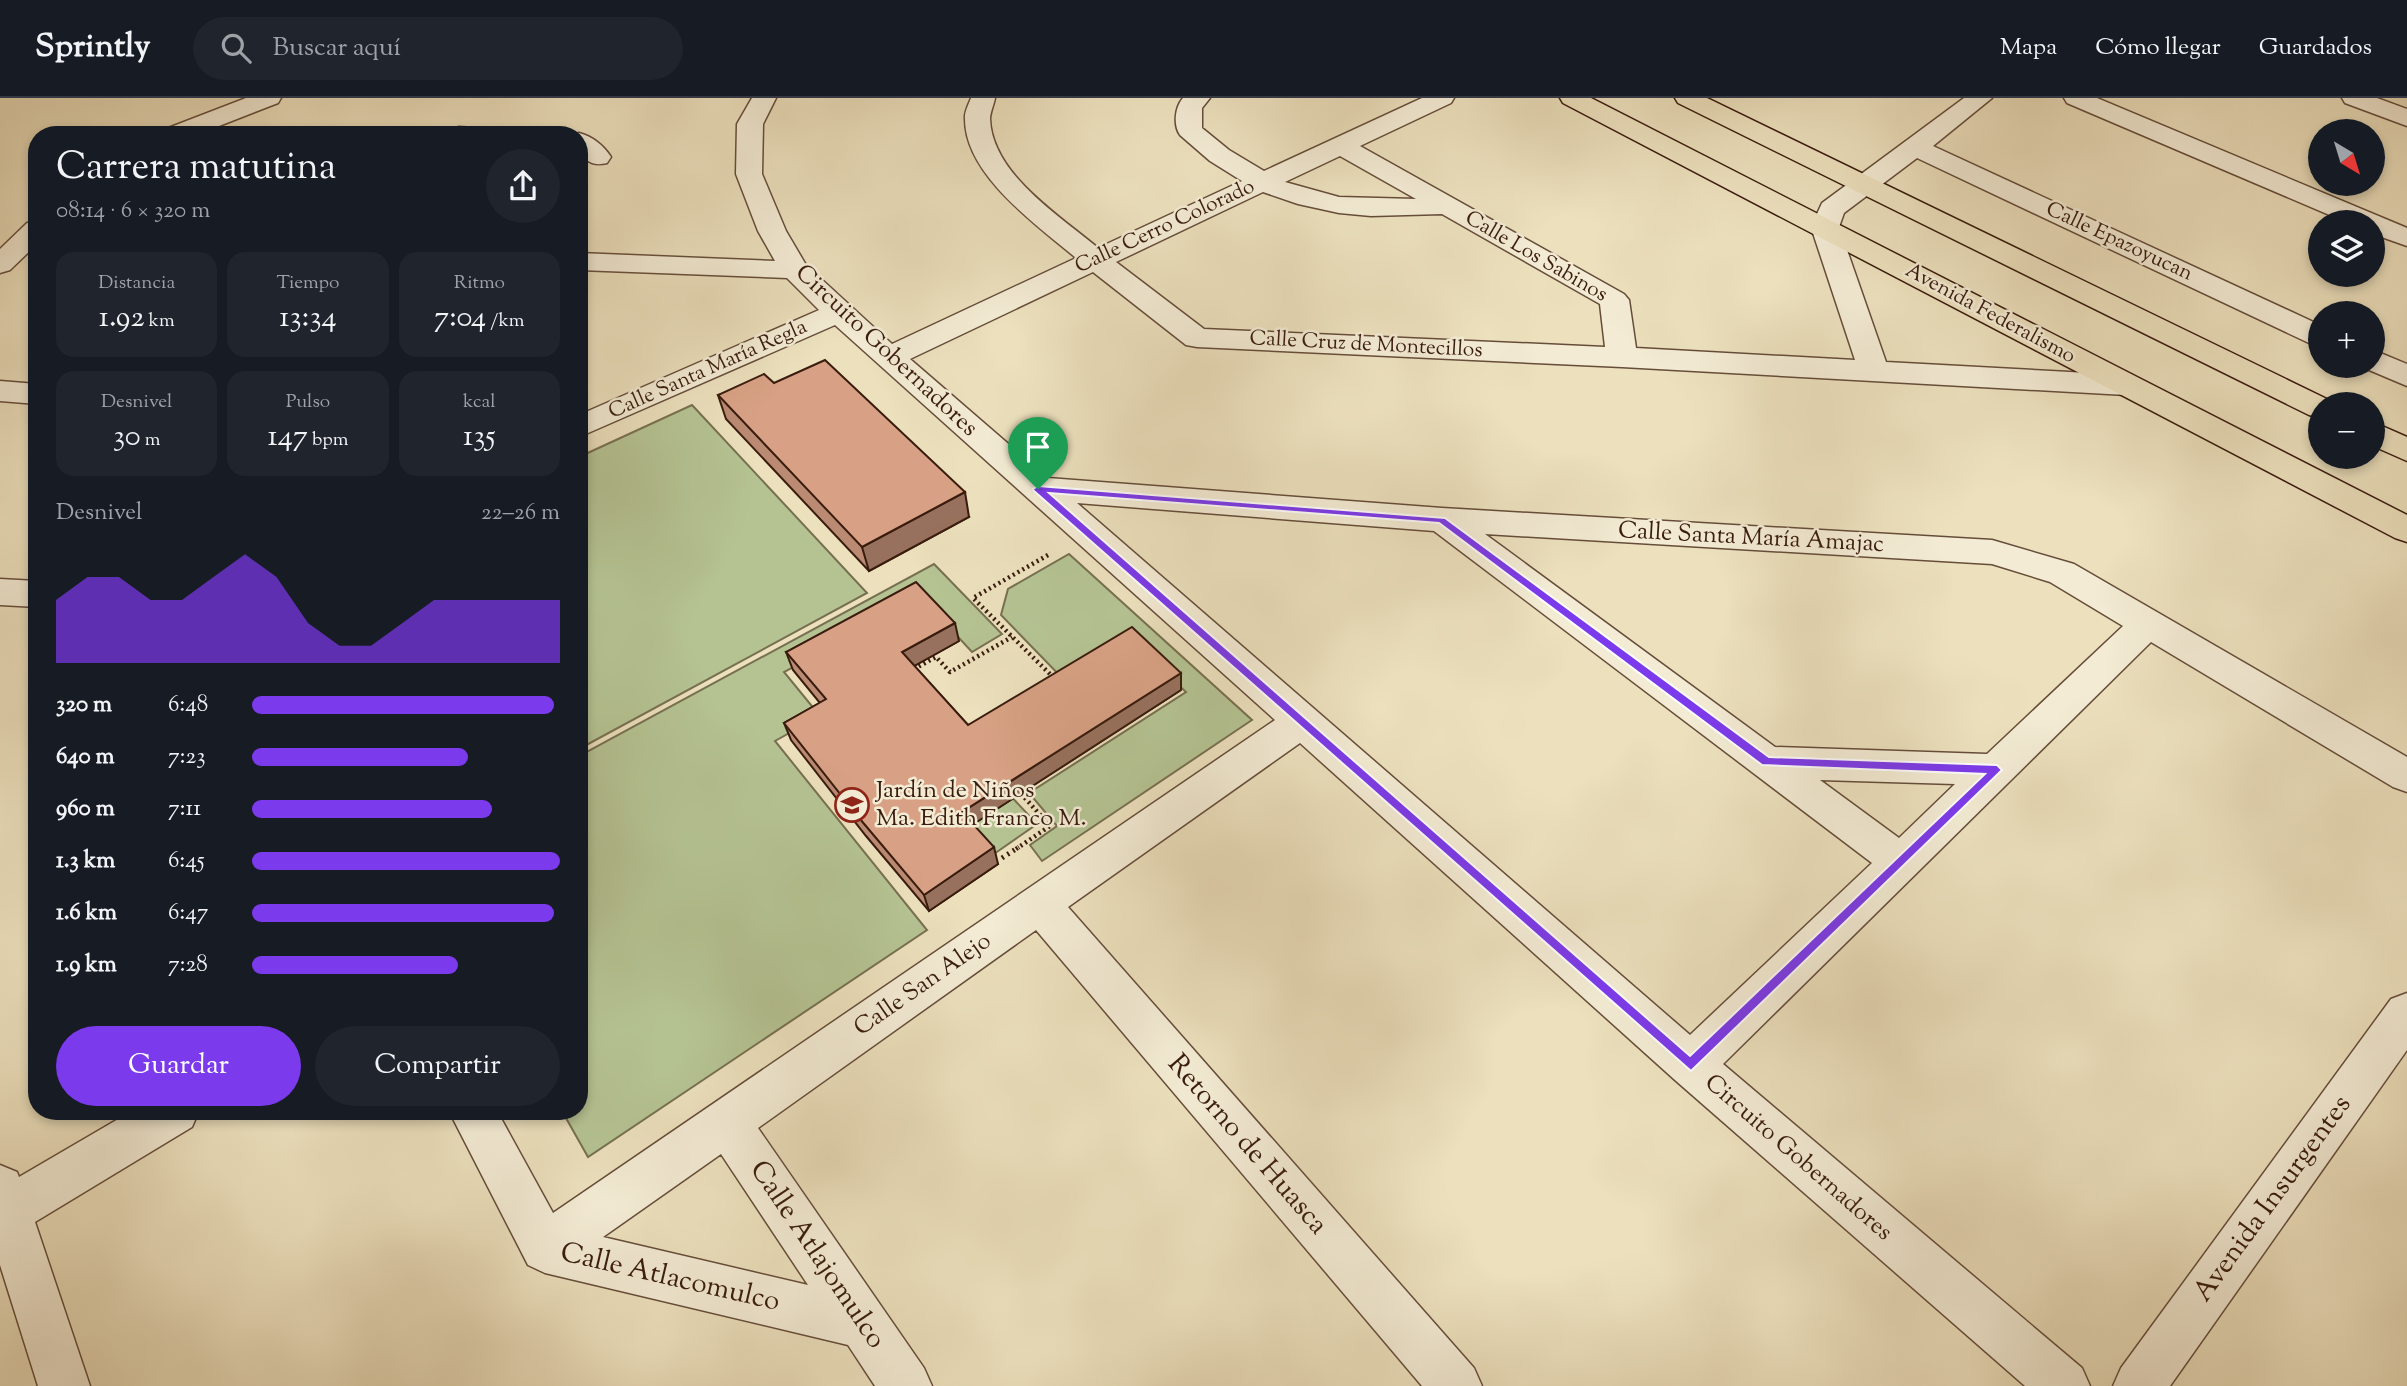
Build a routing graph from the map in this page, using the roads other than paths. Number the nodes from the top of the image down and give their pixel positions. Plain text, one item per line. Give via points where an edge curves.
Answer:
1 (269, 98) edge
2 (764, 98) edge
3 (983, 98) edge
4 (1198, 98) edge
5 (1442, 98) edge
6 (1572, 98) edge
7 (1687, 98) edge
8 (1980, 98) edge
9 (2076, 98) edge
10 (2354, 98) edge
11 (2407, 118) edge
12 (196, 126) edge
13 (1340, 146) junction
14 (1917, 149) junction
15 (1263, 181) junction
16 (1863, 184) junction
17 (1445, 206) junction
18 (2340, 210) edge
19 (1825, 227) junction
20 (2385, 229) edge
21 (28, 235) edge
22 (0, 236) edge
23 (2407, 238) edge
24 (28, 240) edge
25 (1094, 260) junction
26 (588, 261) edge
27 (0, 264) edge
28 (795, 270) junction
29 (838, 312) junction
30 (2308, 330) edge
31 (889, 357) junction
32 (1622, 357) junction
33 (2385, 366) edge
34 (1874, 370) junction
35 (2407, 376) edge
36 (2126, 385) junction
37 (0, 391) edge
38 (28, 393) edge
39 (2308, 402) edge
40 (588, 423) edge
41 (2385, 439) edge
42 (2407, 450) edge
43 (1038, 489) junction
44 (1442, 520) junction
45 (2407, 530) edge
46 (0, 592) edge
47 (28, 594) edge
48 (2148, 623) junction
49 (1301, 722) junction
50 (1766, 762) junction
51 (1997, 770) junction
52 (2407, 776) edge
53 (1901, 862) junction
54 (1039, 903) junction
55 (2407, 1013) edge
56 (1691, 1065) junction
57 (159, 1120) edge
58 (477, 1120) edge
59 (728, 1124) junction
60 (2, 1204) edge
61 (545, 1248) junction
62 (865, 1324) junction
63 (64, 1386) edge
64 (906, 1386) edge
65 (1456, 1386) edge
66 (2064, 1386) edge
67 (2139, 1386) edge

1 - 12 street
2 - 28 street, Circuito Gobernadores via 750,124 749,174 772,231
3 - 25 street, Calle Cruz de Montecillos via 977,118 988,159 1017,194
4 - 15 street, Calle Los Sabinos via 1189,106 1189,130 1211,150
5 - 13 street, Calle Cerro Colorado
6 - 19 main road, Avenida Federalismo
7 - 16 main road
8 - 14 street
9 - 18 street
10 - 11 street
13 - 15 street, Calle Cerro Colorado
13 - 17 street, Calle Los Sabinos
14 - 16 street
14 - 30 street, Calle Epazoyucan
15 - 17 street, Calle Los Sabinos via 1287,195 1330,205
15 - 25 street, Calle Cerro Colorado
16 - 19 street via 1832,209
16 - 39 main road
17 - 32 street, Calle Los Sabinos via 1614,300
19 - 34 street
19 - 36 main road, Avenida Federalismo
20 - 23 street
21 - 22 street
24 - 27 street
25 - 31 street, Calle Cerro Colorado
25 - 32 street, Calle Cruz de Montecillos via 1197,338
26 - 28 street
28 - 29 street, Circuito Gobernadores
29 - 31 street, Circuito Gobernadores
29 - 40 street, Calle Santa María Regla
31 - 43 street, Circuito Gobernadores
32 - 34 street, Calle Cruz de Montecillos
33 - 35 street
34 - 36 street, Calle Cruz de Montecillos
36 - 45 main road, Avenida Federalismo
37 - 38 street
41 - 42 main road
43 - 44 street, Calle Santa María Amajac
43 - 49 street, Circuito Gobernadores
44 - 48 street, Calle Santa María Amajac via 1992,552 2062,573
44 - 50 street
46 - 47 street
48 - 51 street
48 - 52 street, Calle Santa María Amajac
49 - 54 street, Calle San Alejo
49 - 56 street, Circuito Gobernadores
50 - 51 street
50 - 53 street
51 - 53 street
53 - 56 street
54 - 59 street, Calle San Alejo
54 - 65 street, Retorno de Huasca
55 - 67 street, Avenida Insurgentes
56 - 66 street, Circuito Gobernadores
57 - 60 street
58 - 61 street, Calle Atlacomulco
59 - 61 street, Calle San Alejo
59 - 62 street, Calle Atlajomulco
60 - 63 street
61 - 62 street, Calle Atlacomulco
62 - 64 street, Calle Atlajomulco

